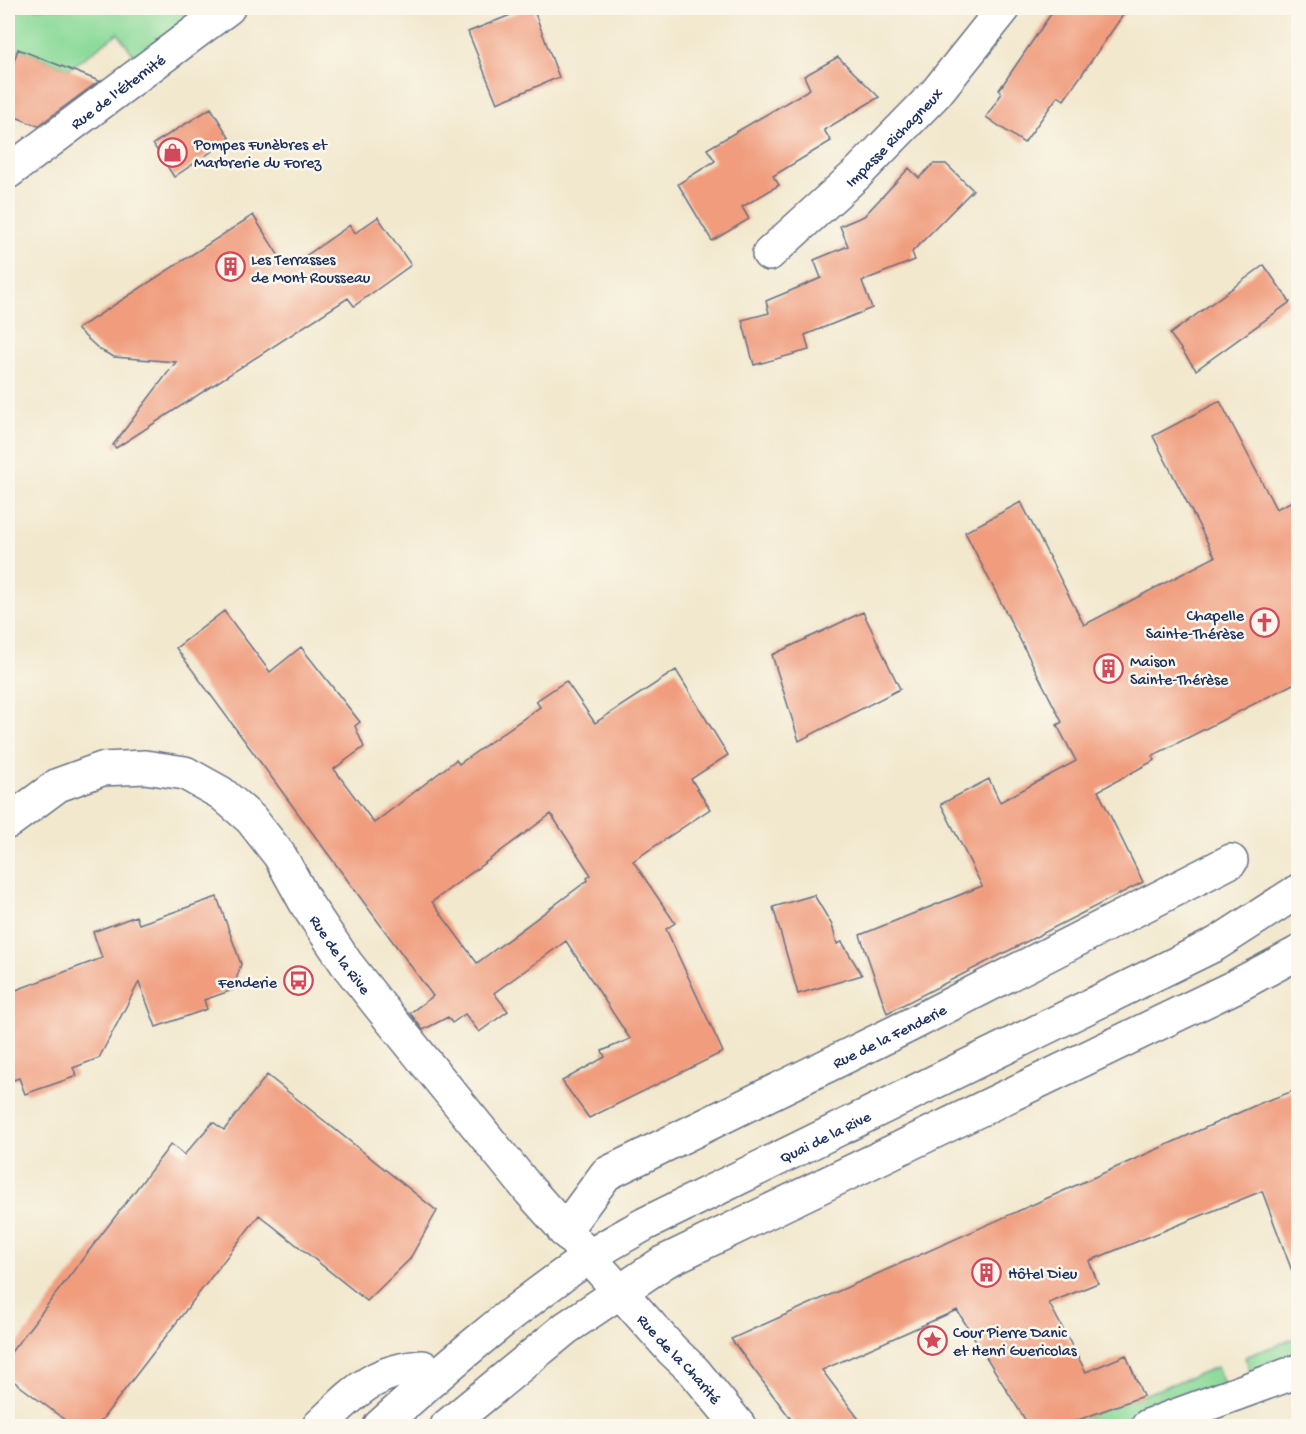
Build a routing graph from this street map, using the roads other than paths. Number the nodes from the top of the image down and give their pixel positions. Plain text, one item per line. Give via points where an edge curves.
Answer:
1 (228, 8) edge
2 (1004, 8) edge
3 (8, 172) edge
4 (769, 254) dead end
5 (8, 822) edge
6 (1231, 861) dead end
7 (1299, 891) edge
8 (1299, 952) edge
9 (564, 1231) junction
10 (588, 1258) junction
11 (620, 1291) junction
12 (1299, 1371) edge
13 (436, 1376) junction
14 (319, 1426) edge
15 (380, 1426) edge
16 (447, 1426) edge
17 (738, 1426) edge
18 (1148, 1426) edge

1 - 3 main road, Rue de l'Éternité
2 - 4 main road, Impasse Richagneux via 936,93 857,174
5 - 9 main road, Rue de la Rive via 58,785 102,769 145,767 185,773 221,794 251,819 280,856 346,963
6 - 9 main road, Rue de la Fenderie via 606,1174
7 - 10 main road, Quai de la Rive via 1216,944 730,1181
8 - 11 main road via 1226,991 664,1262
9 - 10 main road, Rue de la Rive
10 - 11 main road, Rue de la Rive
10 - 13 main road, Quai de la Rive
11 - 16 main road via 541,1348
11 - 17 main road, Rue de la Charité via 694,1371
12 - 18 main road
13 - 14 main road via 423,1367 391,1371 358,1390
13 - 15 main road, Quai de la Rive

